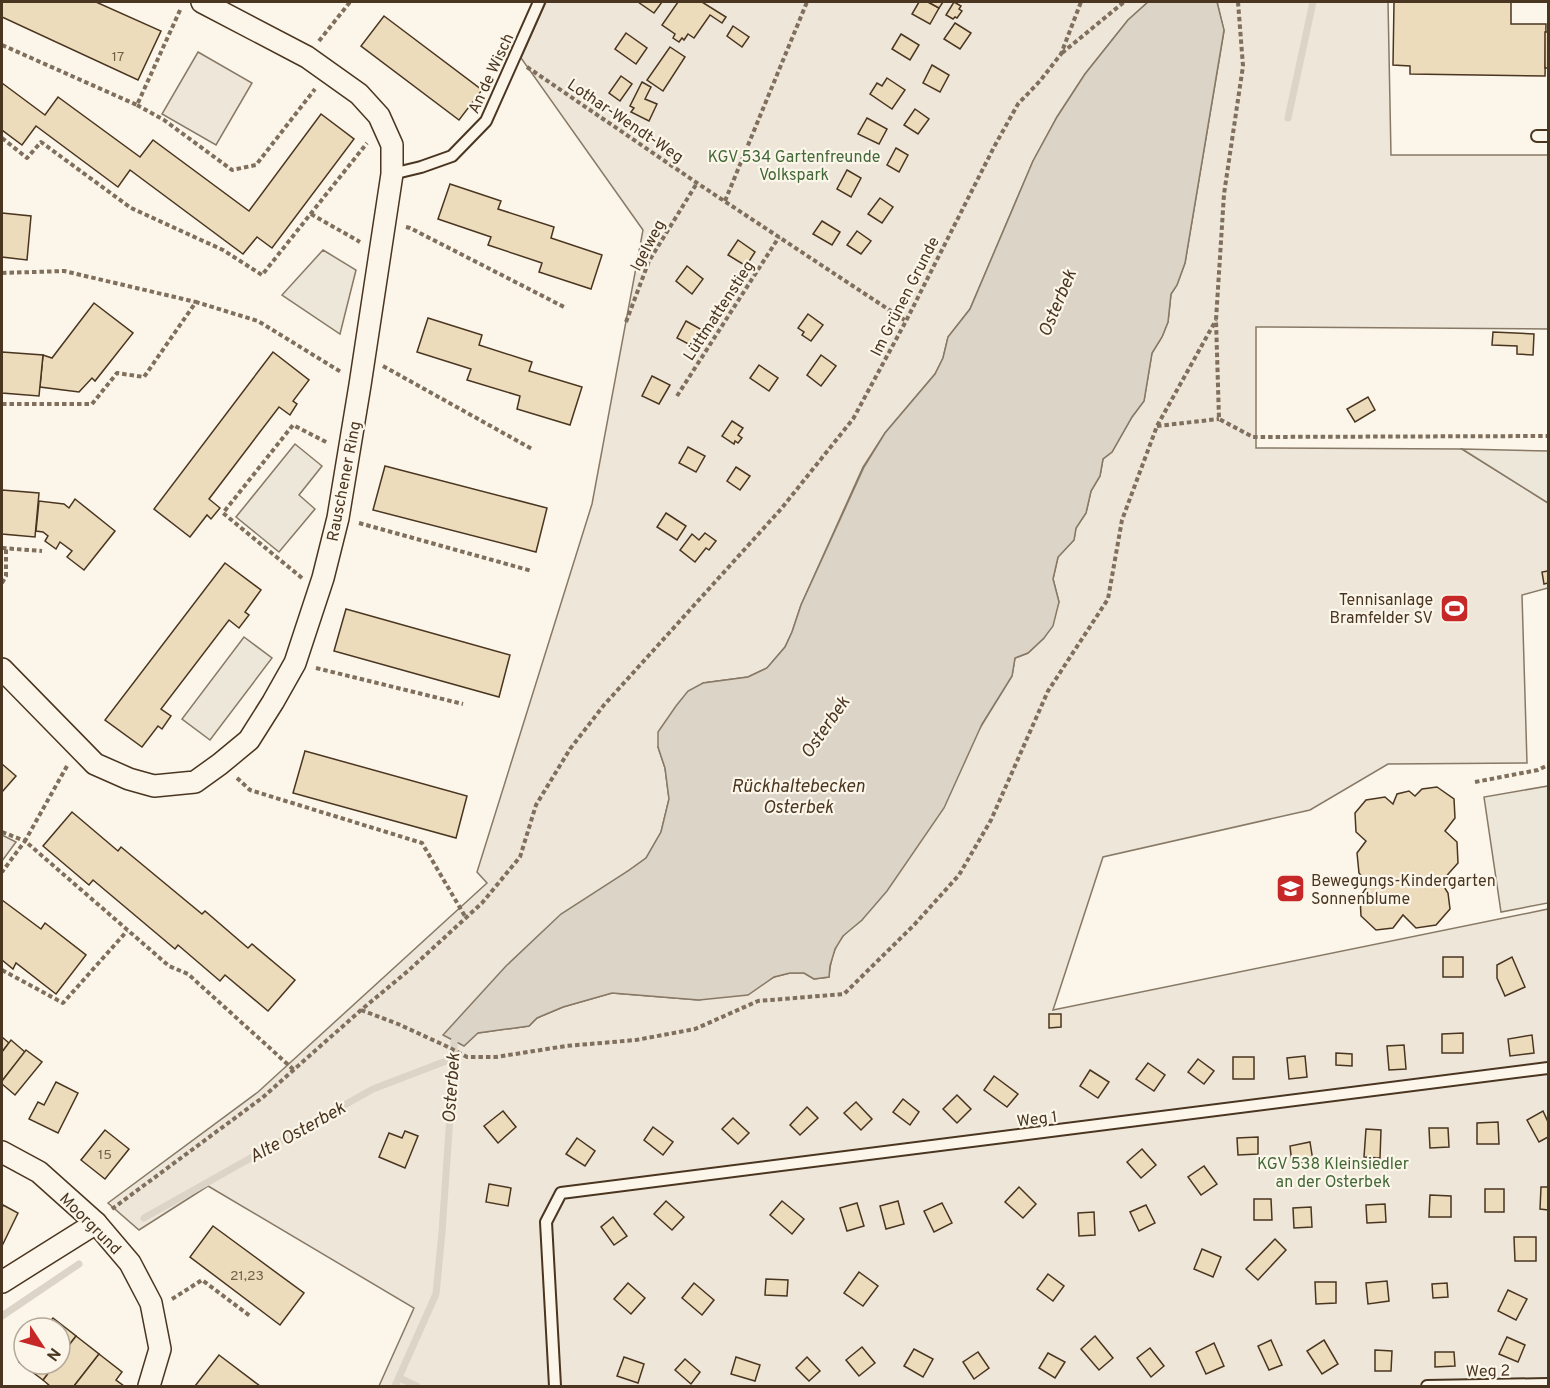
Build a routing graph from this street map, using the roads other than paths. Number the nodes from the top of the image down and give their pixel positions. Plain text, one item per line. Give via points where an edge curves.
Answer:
1 (202, 2) edge
2 (539, 2) edge
3 (392, 174) junction
4 (2, 669) edge
5 (1548, 1068) edge
6 (2, 1152) edge
7 (96, 1224) junction
8 (2, 1282) edge
9 (1548, 1384) edge
10 (149, 1386) edge
11 (555, 1386) edge
12 (1427, 1386) edge

1 - 3 street, Rauschener Ring via 307,57 359,94 379,116 392,145
2 - 3 lane, An de Wisch via 486,121 452,156
3 - 4 street, Rauschener Ring via 338,518 295,663 249,740 195,782 154,786 129,780 95,764
5 - 11 lane, Weg 1 via 561,1193 546,1222
6 - 7 street, Moorgrund via 39,1172
7 - 8 street
7 - 10 street, Moorgrund via 130,1263 151,1303 160,1349
9 - 12 lane, Weg 2

